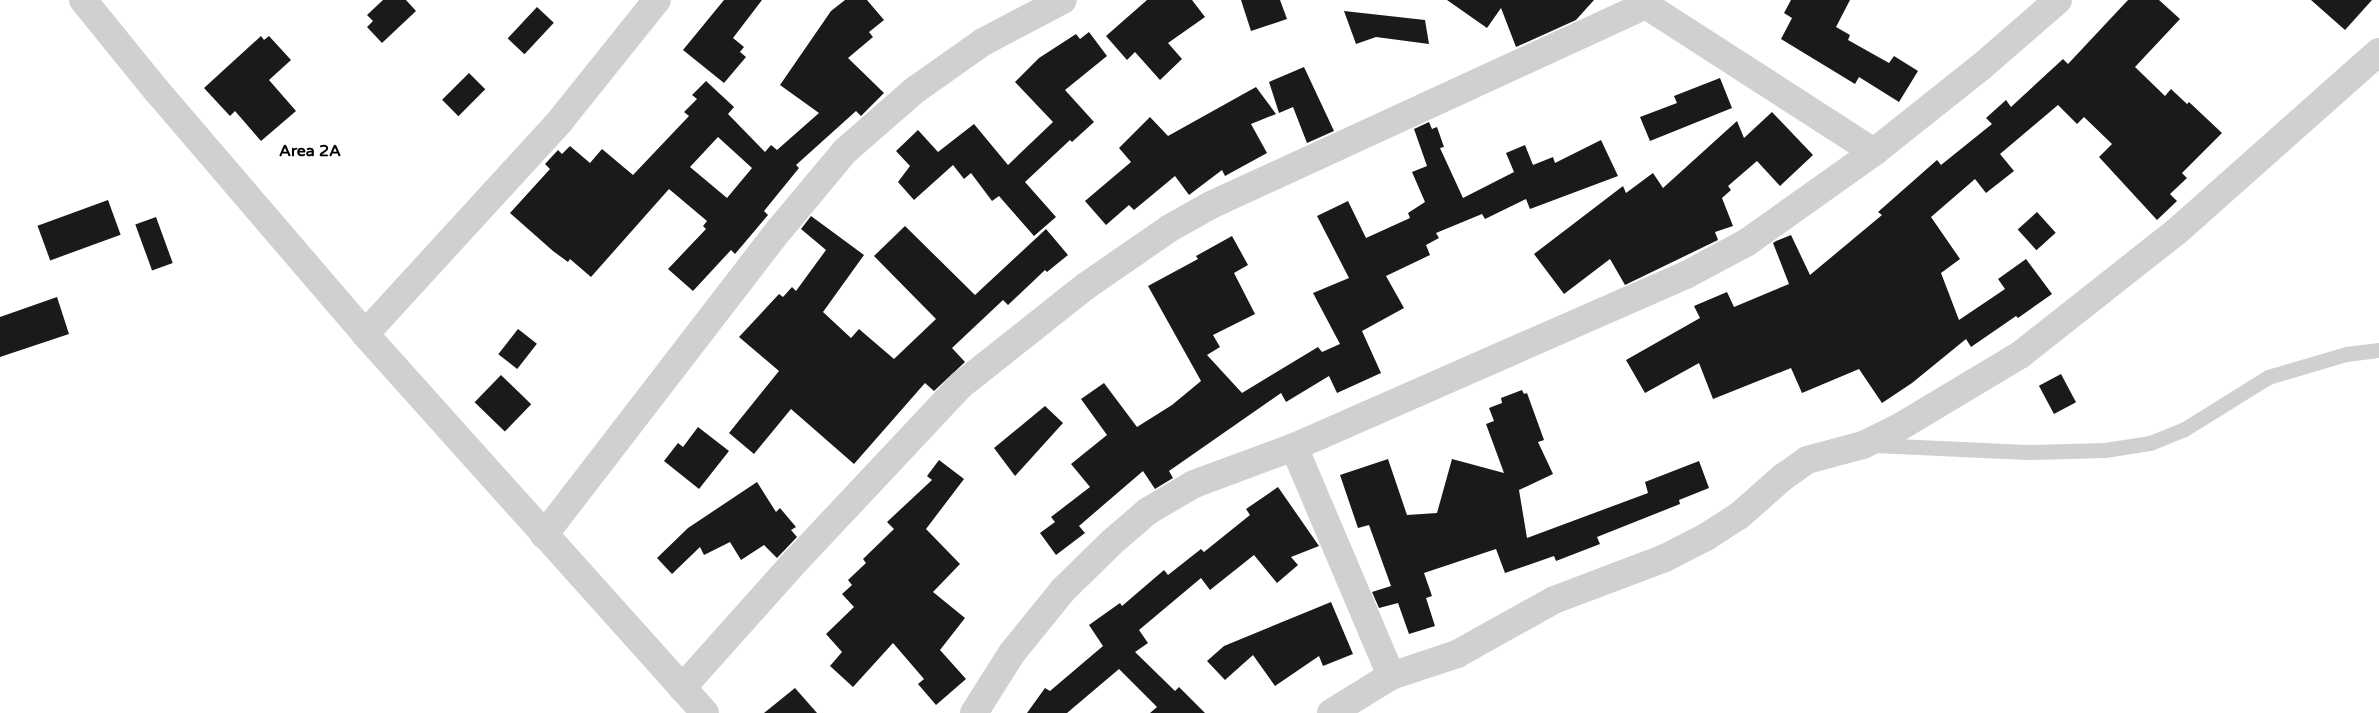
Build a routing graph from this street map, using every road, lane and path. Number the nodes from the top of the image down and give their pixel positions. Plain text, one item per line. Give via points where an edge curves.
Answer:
1 (83, 0) edge
2 (658, 0) edge
3 (1063, 0) edge
4 (2058, 0) edge
5 (1641, 2) edge
6 (2379, 52) edge
7 (1874, 152) junction
8 (365, 334) junction
9 (2379, 350) edge
10 (1863, 445) junction
11 (1294, 447) junction
12 (544, 535) junction
13 (1391, 676) junction
14 (682, 688) junction
15 (705, 713) edge
16 (974, 713) edge
17 (1331, 713) edge

1 - 8 street
2 - 8 street via 560,121
3 - 12 street via 983,42 915,90 845,151 780,229
4 - 7 street via 1981,67
5 - 7 street
5 - 14 street via 1211,205 1170,228 1086,286 962,384 790,567
6 - 10 street via 2176,232 2081,309 2020,355 1898,428
7 - 11 street via 1746,243 1686,275
8 - 12 street
9 - 10 lane via 2346,354 2268,377 2183,430 2150,443 2105,450 2027,452
10 - 13 street via 1807,460 1740,514 1673,554 1554,600 1457,654
11 - 13 street
11 - 16 street via 1194,484 1148,511 1063,590 1012,653
12 - 14 street
13 - 17 street
14 - 15 street

